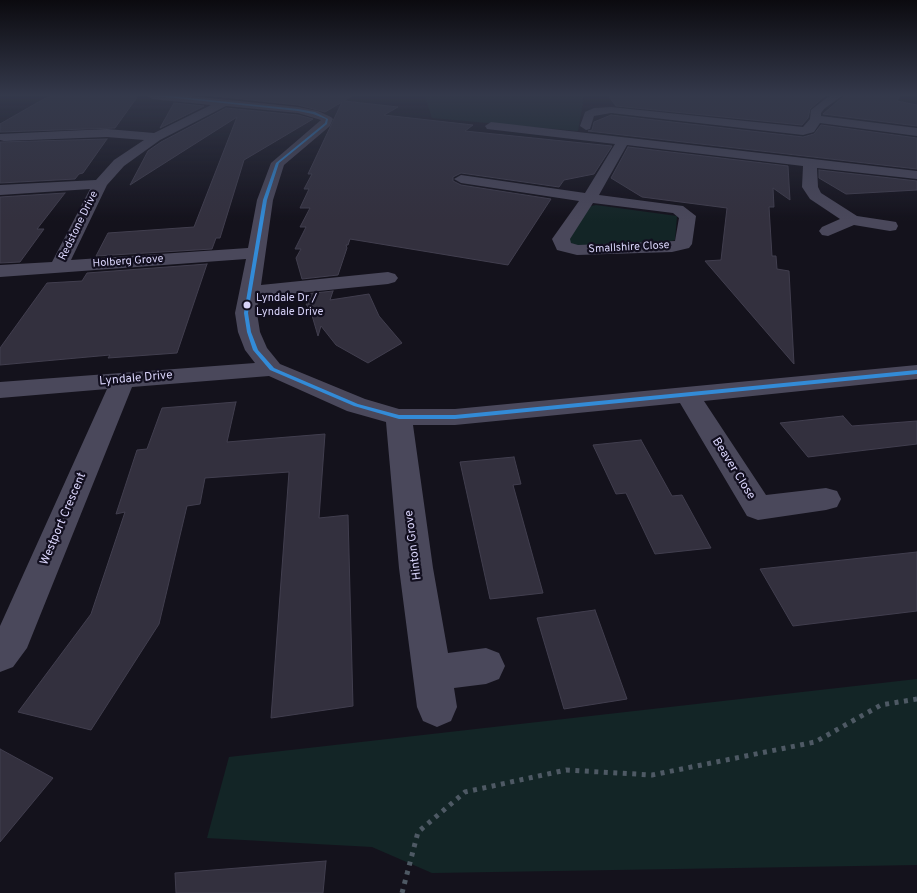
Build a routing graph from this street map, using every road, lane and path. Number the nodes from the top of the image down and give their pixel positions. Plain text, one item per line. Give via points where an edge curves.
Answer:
1 (155, 138) edge
2 (308, 138) edge
3 (594, 138) edge
4 (623, 141) junction
5 (810, 162) junction
6 (917, 175) edge
7 (461, 180) dead end
8 (100, 184) junction
9 (0, 190) edge
10 (589, 198) junction
11 (852, 220) junction
12 (890, 226) dead end
13 (828, 231) dead end
14 (255, 253) junction
15 (59, 266) junction
16 (0, 271) edge
17 (405, 291) dead end
18 (250, 292) junction
19 (272, 369) junction
20 (917, 372) edge
21 (123, 380) junction
22 (0, 390) edge
23 (688, 396) junction
24 (399, 417) junction
25 (826, 499) dead end
26 (0, 655) edge
27 (486, 666) dead end
28 (917, 699) edge
29 (402, 893) edge

1 - 8 street, Redstone Drive via 119,163
2 - 14 street via 278,163 265,200
3 - 4 street
4 - 5 street
4 - 10 street, Smallshire Close
5 - 6 street
5 - 11 street via 810,187 815,196
7 - 10 street, Smallshire Close via 483,189
8 - 9 street
8 - 15 street, Redstone Drive
10 - 10 street, Smallshire Close via 677,209 688,216 683,244 578,250 563,246 561,239
11 - 12 street
11 - 13 street
14 - 15 street, Holberg Grove
14 - 18 street
15 - 16 street, Holberg Grove
17 - 18 street via 386,270
18 - 19 street via 246,313 249,332 256,350
19 - 21 street, Lyndale Drive
19 - 24 street via 356,405
20 - 23 street
21 - 22 street, Lyndale Drive
21 - 26 street, Westport Crescent via 34,592 14,636
23 - 24 street via 455,417
23 - 25 street, Beaver Close via 758,508
24 - 27 street, Hinton Grove via 434,690
28 - 29 path via 881,705 815,742 652,774 566,770 465,792 418,832

